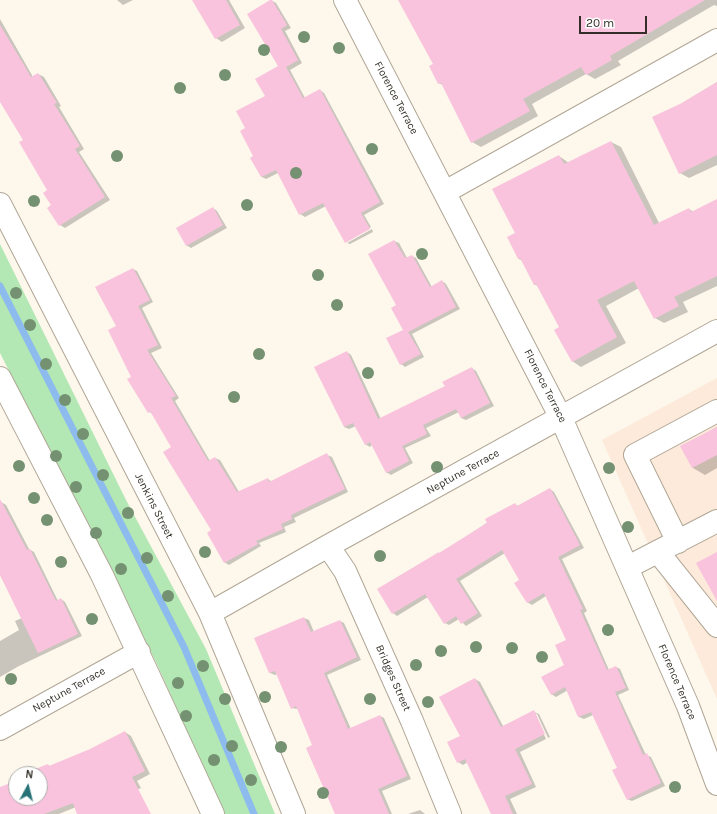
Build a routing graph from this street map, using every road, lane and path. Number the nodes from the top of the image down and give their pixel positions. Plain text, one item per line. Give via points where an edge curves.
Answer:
1 (345, 0) edge
2 (717, 40) edge
3 (445, 192) junction
4 (0, 204) edge
5 (717, 331) edge
6 (1, 384) edge
7 (717, 410) edge
8 (561, 418) junction
9 (717, 521) edge
10 (678, 542) junction
11 (328, 546) junction
12 (658, 552) junction
13 (628, 567) junction
14 (210, 614) junction
15 (717, 626) edge
16 (139, 652) junction
17 (0, 728) edge
18 (716, 780) edge
19 (213, 814) edge
20 (294, 814) edge
21 (450, 814) edge

1 - 3 street, Florence Terrace
2 - 3 street
3 - 8 street, Florence Terrace
4 - 14 street, Jenkins Street
5 - 8 street, Neptune Terrace
6 - 16 street via 102,575
7 - 10 street via 635,455
8 - 11 street, Neptune Terrace
8 - 13 street, Florence Terrace
9 - 10 street
10 - 12 street
11 - 14 street, Neptune Terrace
11 - 21 street, Bridges Street via 345,571 412,721
12 - 13 street
12 - 15 street
13 - 18 street, Florence Terrace via 688,706
14 - 20 street, Jenkins Street
16 - 17 street, Neptune Terrace
16 - 19 street

